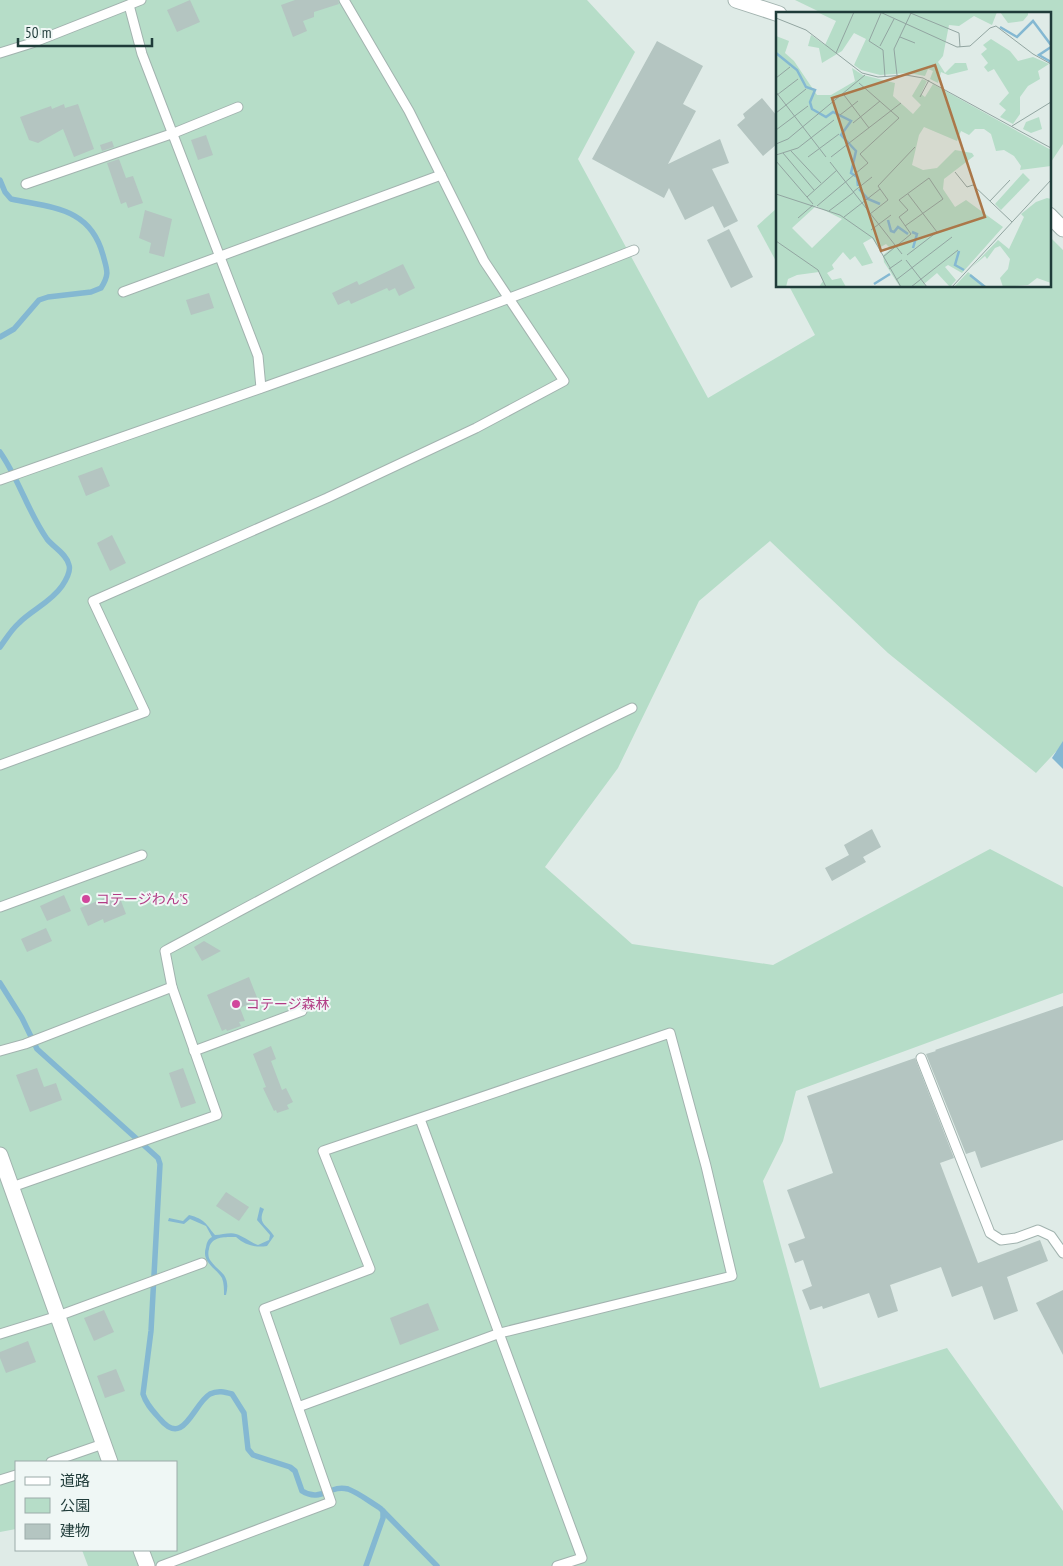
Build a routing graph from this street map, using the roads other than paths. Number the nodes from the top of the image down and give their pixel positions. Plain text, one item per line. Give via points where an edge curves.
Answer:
1 (142, 0) edge
2 (344, 0) edge
3 (736, 0) edge
4 (129, 5) junction
5 (776, 13) edge
6 (0, 54) edge
7 (238, 107) dead end
8 (174, 133) junction
9 (441, 175) junction
10 (26, 184) dead end
11 (1050, 216) edge
12 (1063, 228) edge
13 (634, 250) dead end
14 (221, 257) junction
15 (124, 292) dead end
16 (510, 300) junction
17 (261, 388) junction
18 (0, 480) edge
19 (632, 708) dead end
20 (0, 765) edge
21 (142, 855) dead end
22 (0, 907) edge
23 (172, 988) junction
24 (302, 1011) dead end
25 (0, 1052) edge
26 (194, 1052) junction
27 (921, 1058) dead end
28 (420, 1119) junction
29 (0, 1156) edge
30 (12, 1188) junction
31 (1063, 1253) edge
32 (202, 1263) dead end
33 (58, 1316) junction
34 (500, 1333) junction
35 (0, 1334) edge
36 (298, 1407) junction
37 (103, 1444) junction
38 (54, 1461) edge
39 (110, 1461) edge
40 (15, 1475) edge
41 (0, 1480) edge
42 (141, 1551) edge
43 (583, 1562) edge
44 (147, 1566) edge
45 (161, 1566) edge
46 (557, 1566) edge

1 - 4 lane
2 - 9 lane via 409,111
3 - 5 street
4 - 6 lane
4 - 8 lane via 142,54
7 - 8 lane
8 - 10 lane
8 - 14 lane
9 - 14 lane
9 - 16 lane via 484,261
11 - 12 street
13 - 16 lane
14 - 15 lane
14 - 17 lane via 258,356
16 - 17 lane
16 - 20 lane via 564,381 476,428 327,498 93,601 145,712
17 - 18 lane
19 - 23 lane via 390,830 165,951
21 - 22 lane
23 - 25 lane
23 - 26 lane
24 - 26 lane
26 - 30 lane via 217,1115
27 - 31 lane via 990,1233 1001,1240 1038,1230 1051,1236
28 - 34 lane
28 - 34 lane via 670,1033 732,1276
28 - 36 lane via 323,1151 370,1268 264,1309
29 - 30 street
30 - 33 street
32 - 33 lane
33 - 35 lane
33 - 37 street
34 - 36 lane
34 - 43 lane
36 - 45 lane via 331,1502
37 - 38 lane
37 - 39 street
40 - 41 lane
42 - 44 street
43 - 46 lane

